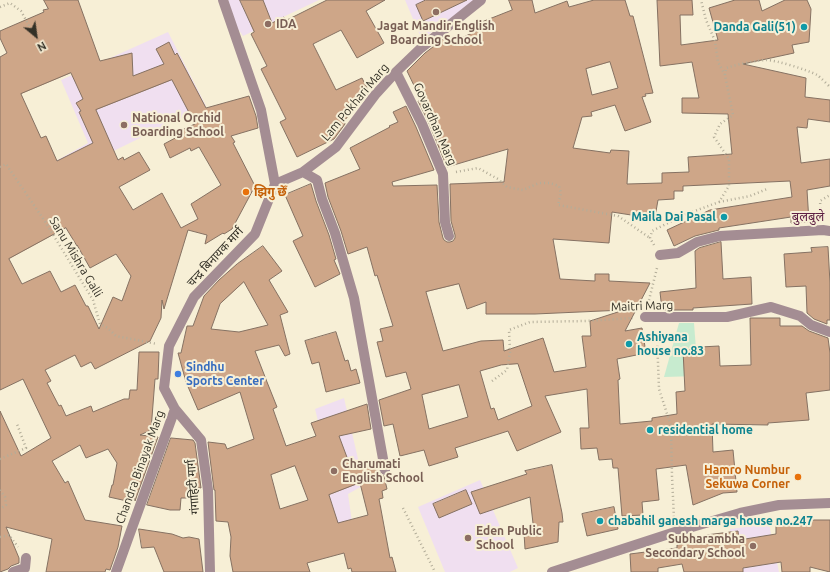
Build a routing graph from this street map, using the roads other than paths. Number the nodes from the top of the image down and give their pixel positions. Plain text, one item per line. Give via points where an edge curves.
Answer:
1 (223, 0) edge
2 (482, 0) edge
3 (396, 72) junction
4 (303, 172) junction
5 (275, 184) junction
6 (826, 230) edge
7 (449, 236) dead end
8 (660, 255) dead end
9 (645, 318) road end
10 (830, 332) edge
11 (169, 346) joint
12 (174, 410) junction
13 (385, 470) dead end
14 (830, 503) edge
15 (26, 558) dead end
16 (13, 572) edge
17 (116, 572) edge
18 (210, 572) edge
19 (552, 572) edge

1 - 5 street via 261,110
2 - 3 street, Lam Pokhari Marg via 421,48
3 - 4 street, Lam Pokhari Marg via 375,95 336,147
3 - 7 street, Govardhan Marg via 443,174 445,222
4 - 5 street
4 - 13 street via 317,180 354,298
5 - 11 street, चन्द्र बिनायक मार्ग via 255,234 194,297
6 - 8 street via 720,236 697,242 678,253
9 - 10 street, Maitri Marg via 727,317 771,307 800,316 810,325
11 - 12 street, Chandra Binayak Marg via 164,388
12 - 17 street, Chandra Binayak Marg
12 - 18 street, गंगाहिटी मार्ग via 201,440 208,490
14 - 19 street via 779,505 740,513
15 - 16 street via 24,568

